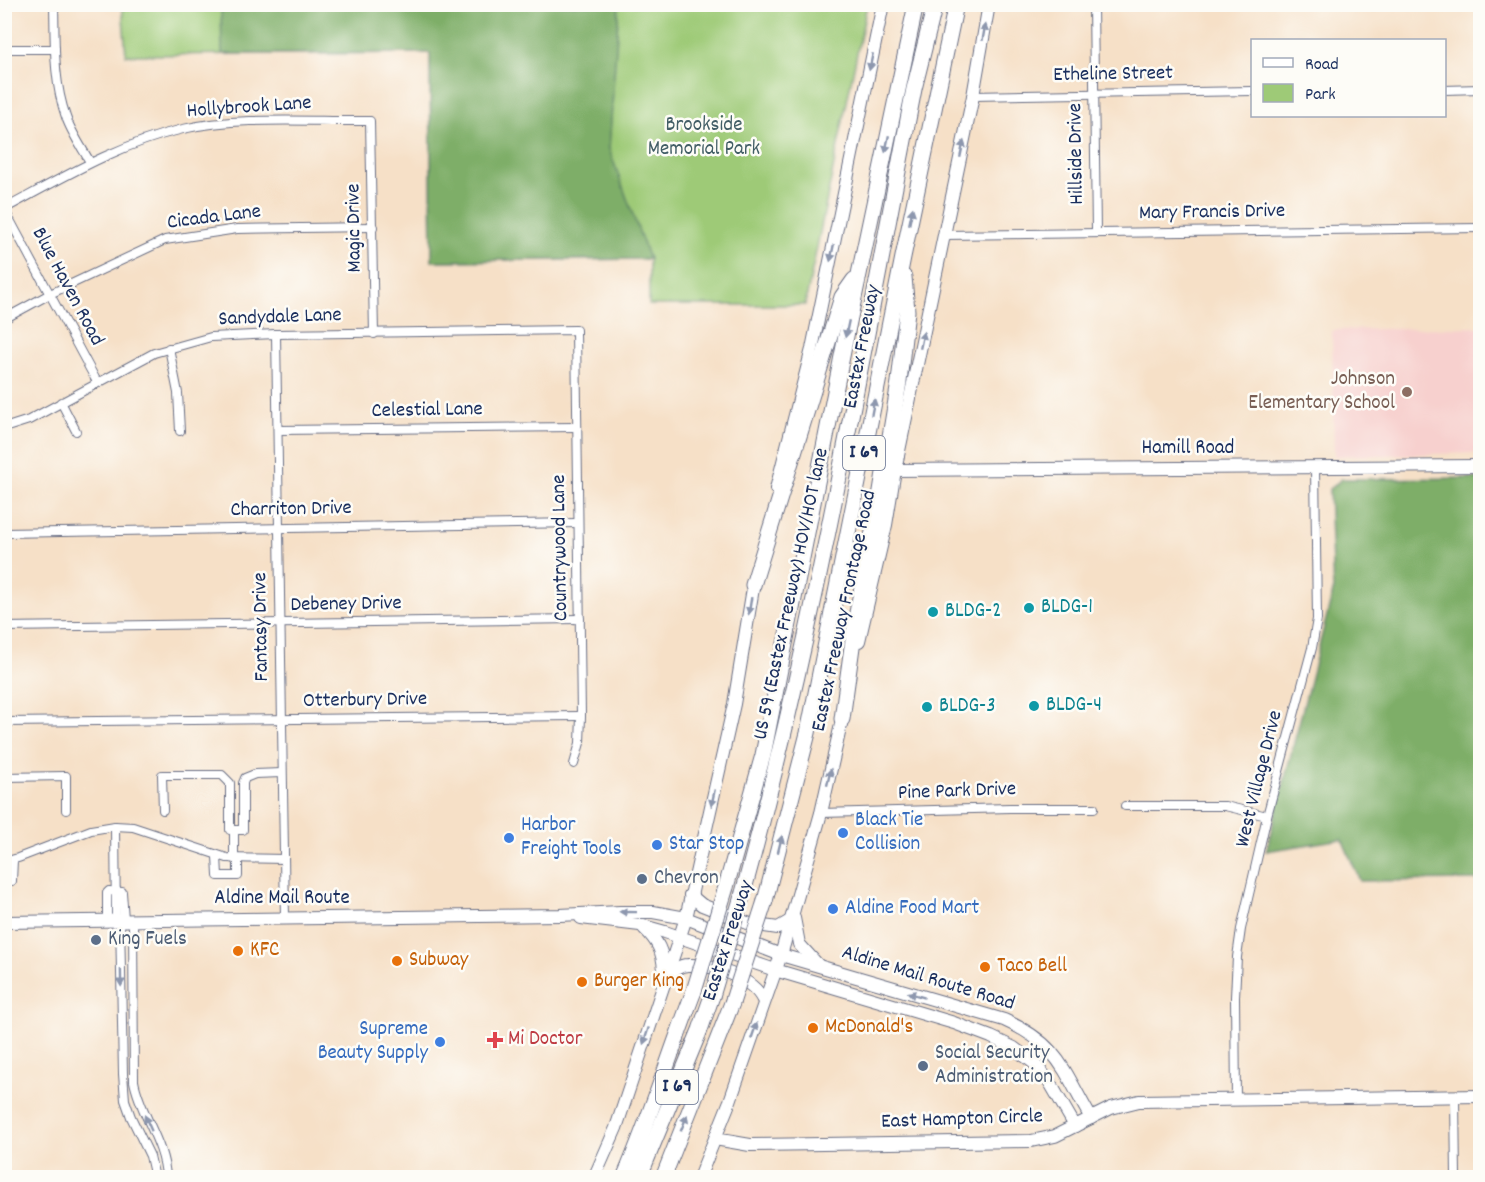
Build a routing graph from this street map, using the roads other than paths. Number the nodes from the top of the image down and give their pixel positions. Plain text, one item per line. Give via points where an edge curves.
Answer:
1 (54, 4) edge
2 (883, 4) edge
3 (916, 4) edge
4 (935, 4) edge
5 (956, 4) edge
6 (989, 4) edge
7 (1093, 4) edge
8 (4, 49) edge
9 (55, 49) junction
10 (1480, 89) edge
11 (1446, 90) edge
12 (1251, 92) edge
13 (1094, 93) junction
14 (973, 96) junction
15 (370, 121) joint
16 (90, 162) junction
17 (5, 209) edge
18 (373, 227) junction
19 (1480, 228) edge
20 (1096, 232) junction
21 (944, 235) junction
22 (903, 257) junction
23 (859, 272) junction
24 (50, 294) junction
25 (4, 319) edge
26 (576, 330) joint
27 (276, 334) junction
28 (374, 334) junction
29 (169, 348) junction
30 (97, 382) junction
31 (61, 402) junction
32 (577, 427) junction
33 (4, 428) edge
34 (76, 430) dead end
35 (278, 430) junction
36 (180, 431) dead end
37 (1480, 466) edge
38 (1315, 467) junction
39 (895, 470) junction
40 (578, 523) junction
41 (278, 528) junction
42 (4, 533) edge
43 (753, 585) junction
44 (580, 619) junction
45 (280, 624) junction
46 (4, 627) edge
47 (581, 716) junction
48 (842, 719) junction
49 (281, 720) junction
50 (4, 722) edge
51 (574, 764) dead end
52 (282, 773) junction
53 (4, 777) edge
54 (230, 783) junction
55 (243, 783) junction
56 (1125, 807) dead end
57 (1094, 808) dead end
58 (66, 810) dead end
59 (163, 810) dead end
60 (821, 813) junction
61 (1267, 816) junction
62 (115, 826) junction
63 (234, 830) junction
64 (217, 856) junction
65 (236, 859) junction
66 (284, 859) junction
67 (9, 861) edge
68 (4, 881) edge
69 (116, 891) junction
70 (690, 895) junction
71 (560, 915) junction
72 (792, 916) junction
73 (686, 918) junction
74 (285, 919) junction
75 (120, 920) junction
76 (4, 922) edge
77 (640, 925) junction
78 (679, 937) junction
79 (781, 955) junction
80 (819, 966) junction
81 (776, 970) junction
82 (855, 976) junction
83 (664, 980) junction
84 (849, 992) junction
85 (764, 1000) junction
86 (955, 1007) junction
87 (951, 1022) junction
88 (1060, 1061) junction
89 (1042, 1073) junction
90 (134, 1081) junction
91 (123, 1082) junction
92 (1480, 1096) edge
93 (1455, 1098) junction
94 (1236, 1100) junction
95 (1091, 1118) junction
96 (1076, 1126) junction
97 (643, 1135) junction
98 (716, 1139) junction
99 (154, 1178) edge
100 (166, 1178) edge
101 (594, 1178) edge
102 (613, 1178) edge
103 (624, 1178) edge
104 (639, 1178) edge
105 (663, 1178) edge
106 (699, 1178) edge
107 (1455, 1178) edge

1 - 9 street
2 -> 43 main road via 812,349
3 -> 23 highway, Eastex Freeway / I 69
4 - 104 highway, US 59 (Eastex Freeway) HOV/HOT lane / I 69, bridge via 914,89 814,606 768,801 712,996
22 -> 5 highway, Eastex Freeway / I 69
14 -> 6 main road, Eastex Freeway Frontage Road
7 - 13 street, Hillside Drive
8 - 9 street
9 - 16 street via 56,78 66,119
10 - 11 street
12 - 13 street, Etheline Street
13 - 14 street, Etheline Street
13 - 20 street, Hillside Drive
21 -> 14 main road, Eastex Freeway Frontage Road
15 - 16 street, Hollybrook Lane via 258,122 193,128 131,145
15 - 18 street, Magic Drive
16 - 17 street, Hollybrook Lane
17 - 24 street, Blue Haven Road
18 - 24 street, Cicada Lane via 237,229 165,240
18 - 28 street, Magic Drive
19 - 20 street, Mary Francis Drive
20 - 21 street, Mary Francis Drive
39 -> 21 main road, Eastex Freeway Frontage Road
22 - 48 highway via 907,310 899,382 856,618
105 -> 22 highway, Eastex Freeway / I 69, bridge via 732,1003 765,900 808,734
23 - 43 highway via 842,297
23 -> 97 highway, Eastex Freeway / I 69, bridge via 763,755 726,887
24 - 25 street, Cicada Lane
24 - 30 street, Blue Haven Road
26 - 28 street, Sandydale Lane
26 - 32 street, Countrywood Lane
27 - 28 street, Sandydale Lane
27 - 29 street, Sandydale Lane via 211,337
27 - 35 street, Fantasy Drive
29 - 30 street, Sandydale Lane
29 - 36 street via 178,393
30 - 31 street, Sandydale Lane
31 - 33 street, Sandydale Lane via 29,420
31 - 34 street
32 - 35 street, Celestial Lane
32 - 40 street, Countrywood Lane
35 - 41 street, Fantasy Drive
37 - 38 main road, Hamill Road
38 - 39 main road, Hamill Road
38 - 61 street, West Village Drive via 1317,619
39 - 48 main road, Eastex Freeway Frontage Road
40 - 41 street, Charriton Drive
40 - 44 street, Countrywood Lane
41 - 42 street, Charriton Drive
41 - 45 street, Fantasy Drive
43 -> 70 main road via 734,704
44 - 45 street, Debeney Drive
44 - 47 street, Countrywood Lane
45 - 46 street, Debeney Drive
45 - 49 street, Fantasy Drive
47 - 49 street, Otterbury Drive
47 - 51 street, Countrywood Lane
60 -> 48 main road, Eastex Freeway Frontage Road
49 - 50 street, Otterbury Drive
49 - 52 street, Fantasy Drive
52 - 55 street via 251,775
52 - 66 street, Fantasy Drive
53 - 58 street via 66,776
54 - 55 street
54 - 59 street via 219,774 162,775
54 - 63 street via 230,830
55 - 63 street via 243,830
56 - 61 street via 1225,806
57 - 60 street, Pine Park Drive
60 - 72 main road, Eastex Freeway Frontage Road
61 - 94 street, West Village Drive via 1237,957
62 - 64 street via 133,827
62 - 67 street via 91,830
62 - 69 street
63 - 65 street
64 - 65 street
64 - 65 street via 218,876 238,876
65 - 66 street
66 - 74 street, Fantasy Drive
67 - 68 street via 12,881
69 - 75 street via 122,892
69 - 75 street via 107,893
70 - 72 main road via 702,905 750,924 777,928
70 - 73 main road
73 -> 71 main road, Aldine Mail Route via 654,912
71 - 74 main road, Aldine Mail Route
71 - 77 main road, Aldine Mail Route
72 - 79 main road, Eastex Freeway Frontage Road
72 - 80 main road via 799,944
73 - 78 main road
73 - 79 main road, Aldine Mail Route
74 - 75 main road, Aldine Mail Route
75 - 76 main road, Aldine Mail Route
75 - 90 street
75 -> 91 street
77 - 78 main road, Aldine Mail Route
77 - 83 main road via 657,943 663,957
78 - 81 main road, Aldine Mail Route
78 - 83 main road
79 - 80 main road, Aldine Mail Route Road
79 - 81 main road, Eastex Freeway Frontage Road
80 - 82 main road, Aldine Mail Route Road
81 - 84 main road, Aldine Mail Route Road
81 - 85 main road, Eastex Freeway Frontage Road
82 - 84 main road
86 -> 82 main road, Aldine Mail Route Road
83 - 85 main road via 687,965 708,968 736,976 753,986
83 -> 101 main road via 616,1128
84 - 87 main road, Aldine Mail Route Road
98 -> 85 main road, Eastex Freeway Frontage Road
86 - 87 main road
86 - 88 main road, Aldine Mail Route Road via 1026,1030
87 - 89 main road, Aldine Mail Route Road via 1014,1048
88 - 89 main road
88 - 95 main road, Aldine Mail Route Road
89 - 96 main road, Aldine Mail Route Road
90 - 91 street
100 -> 90 street via 163,1155 137,1097
91 - 99 street via 125,1100 150,1156
92 - 93 main road, East Hampton Circle
93 - 94 main road, East Hampton Circle
93 - 107 street
94 - 95 main road, East Hampton Circle via 1138,1101
95 - 96 main road, East Hampton Circle
96 - 98 main road, East Hampton Circle via 1031,1141 750,1145
97 - 102 highway via 625,1150
97 - 103 highway, Eastex Freeway / I 69
98 - 106 main road, Eastex Freeway Frontage Road

